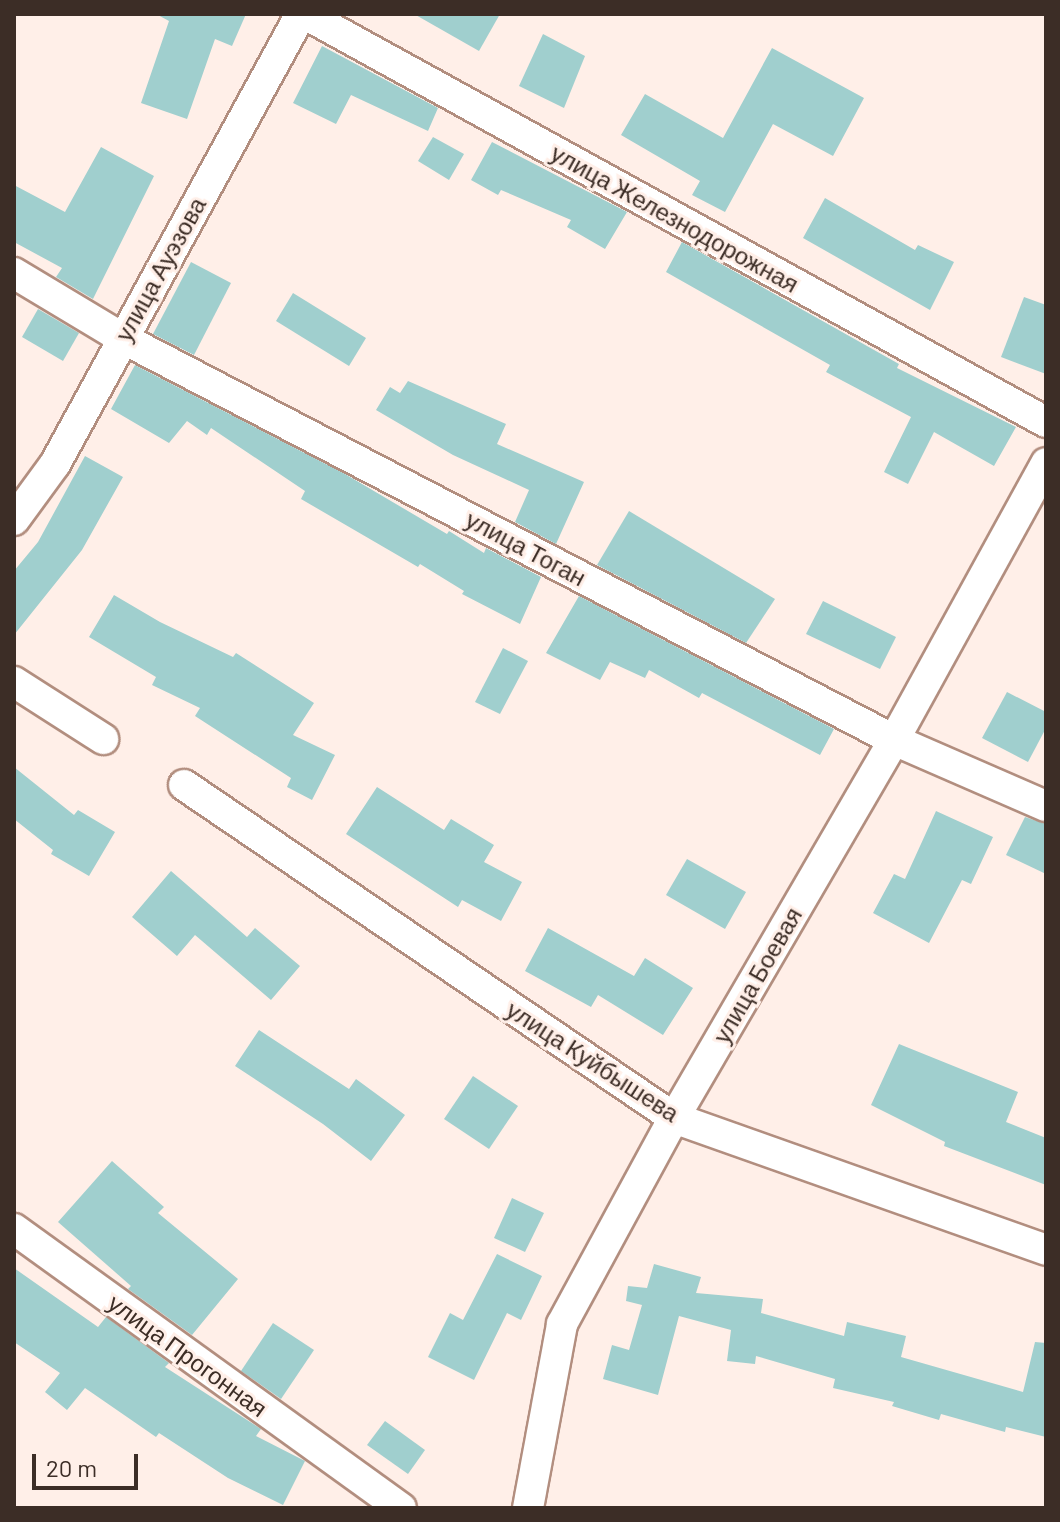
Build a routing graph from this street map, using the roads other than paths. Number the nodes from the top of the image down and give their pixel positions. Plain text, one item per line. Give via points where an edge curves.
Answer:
1 (303, 14) edge
2 (14, 273) edge
3 (122, 338) junction
4 (1046, 422) edge
5 (1046, 463) edge
6 (14, 520) edge
7 (14, 682) edge
8 (103, 739) dead end
9 (894, 740) junction
10 (184, 785) dead end
11 (1046, 806) edge
12 (674, 1118) junction
13 (14, 1229) edge
14 (1046, 1250) edge
15 (401, 1508) edge
16 (528, 1508) edge

1 - 3 street, улица Ауэзова
1 - 4 street, улица Железнодорожная
2 - 3 street, улица Тоган
3 - 6 street, улица Ауэзова via 55,464
3 - 9 street, улица Тоган
5 - 9 street, улица Боевая
7 - 8 street
9 - 11 street, улица Тоган
9 - 12 street, улица Боевая
10 - 12 street, улица Куйбышева
12 - 14 street, улица Куйбышева
12 - 16 street, улица Боевая via 562,1324
13 - 15 street, улица Прогонная

